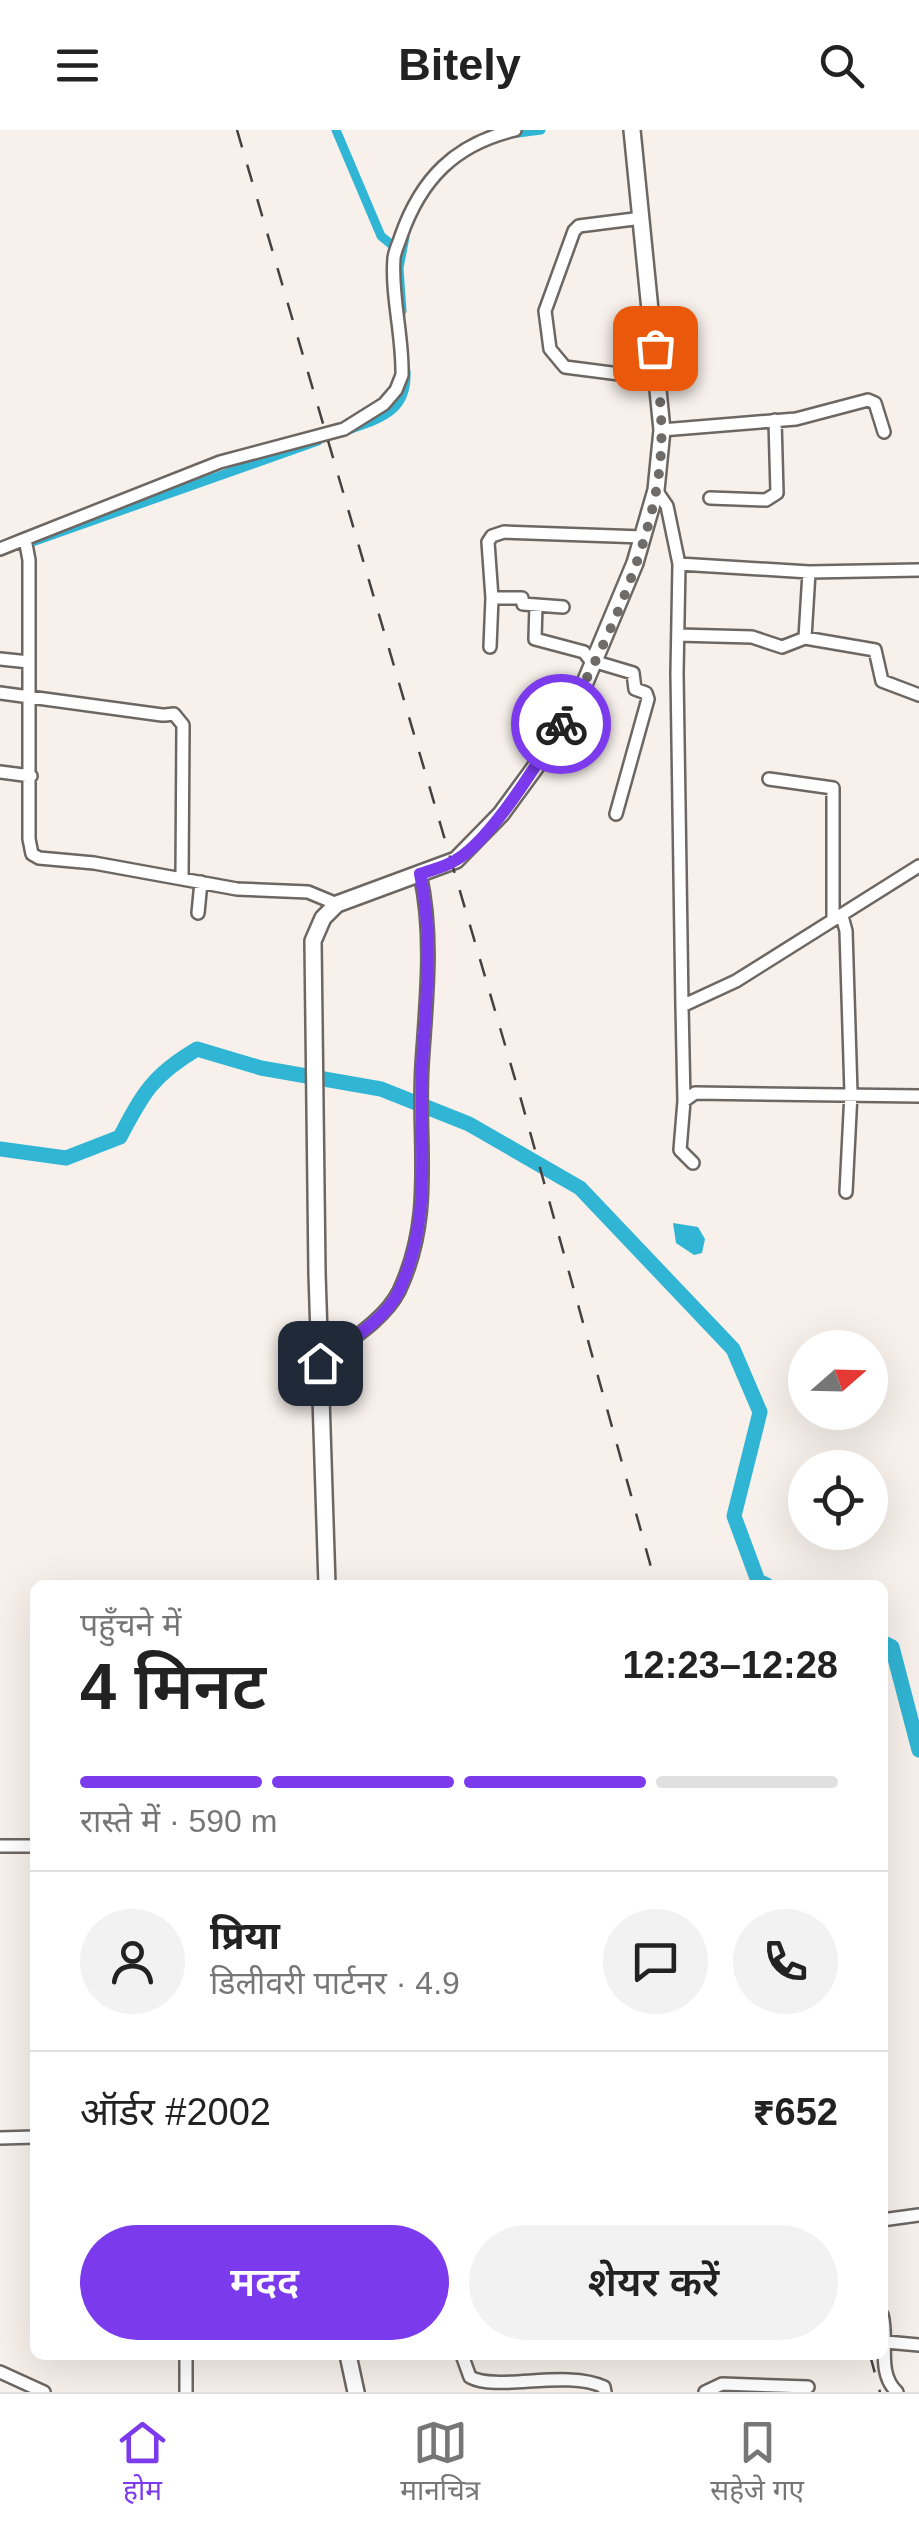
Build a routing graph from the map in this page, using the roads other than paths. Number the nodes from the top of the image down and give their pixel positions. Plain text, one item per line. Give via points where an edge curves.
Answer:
1 (516, 130) edge
2 (632, 132) edge
3 (642, 218) junction
4 (658, 379) junction
5 (775, 420) junction
6 (662, 430) junction
7 (884, 432) dead end
8 (656, 490) junction
9 (710, 498) dead end
10 (644, 537) junction
11 (26, 546) junction
12 (0, 549) edge
13 (679, 564) junction
14 (919, 570) edge
15 (809, 572) junction
16 (492, 598) junction
17 (536, 604) junction
18 (563, 607) dead end
19 (678, 635) junction
20 (806, 638) junction
21 (490, 647) dead end
22 (0, 659) edge
23 (29, 662) junction
24 (595, 663) junction
25 (0, 693) edge
26 (919, 695) edge
27 (30, 698) junction
28 (0, 772) edge
29 (31, 776) junction
30 (769, 779) dead end
31 (616, 814) dead end
32 (919, 866) edge
33 (420, 874) junction
34 (182, 879) junction
35 (201, 882) junction
36 (337, 904) junction
37 (198, 913) dead end
38 (837, 918) junction
39 (682, 1006) junction
40 (851, 1093) junction
41 (919, 1096) edge
42 (684, 1101) junction
43 (693, 1162) dead end
44 (846, 1192) dead end
45 (320, 1363) junction
46 (327, 1580) edge
47 (0, 1846) edge
48 (30, 1846) edge
49 (30, 2137) edge
50 (0, 2138) edge
51 (919, 2215) edge
52 (888, 2219) edge
53 (888, 2342) edge
54 (919, 2345) edge
55 (186, 2360) edge
56 (349, 2360) edge
57 (464, 2360) edge
58 (886, 2360) edge
59 (0, 2372) edge
60 (569, 2387) edge
61 (808, 2387) dead end
62 (754, 2388) edge
63 (499, 2389) edge
64 (44, 2392) edge
65 (186, 2392) edge
66 (356, 2392) edge
67 (605, 2392) edge
68 (705, 2392) edge
69 (896, 2392) edge

1 - 11 street via 480,143 434,173 410,208 396,249 402,375 377,411 344,429 220,462
2 - 3 highway
3 - 4 highway
3 - 4 street via 579,226 545,311 550,349 566,367
4 - 6 highway
5 - 6 street
5 - 7 street via 868,400
5 - 9 street via 778,493 766,500
6 - 8 highway
8 - 10 highway
8 - 13 street via 667,506
10 - 16 street via 498,533 488,542
10 - 24 highway
11 - 12 street
11 - 23 street
13 - 15 street
13 - 19 street
14 - 15 street
15 - 20 street
16 - 17 street
16 - 21 street
17 - 18 street
17 - 24 street via 534,638 584,652
19 - 20 street via 752,637 782,647
19 - 39 street
20 - 26 street via 874,650 882,681
22 - 23 street
23 - 27 street
24 - 31 street via 633,673 635,689 648,698
24 - 33 highway via 523,784 475,844
25 - 27 street
27 - 29 street
27 - 34 street via 174,714 182,725
28 - 29 street
29 - 34 street via 29,845 36,857
30 - 38 street via 833,788
32 - 38 street
33 - 36 highway
33 - 45 street via 428,992 423,1210 397,1294
34 - 35 street
35 - 36 street via 308,892
35 - 37 street
36 - 45 highway via 314,942
38 - 39 street via 736,982
38 - 40 street via 846,931
39 - 42 street
40 - 41 street
40 - 42 street via 695,1094
40 - 44 street
42 - 43 street via 680,1150
45 - 46 highway
47 - 48 street
49 - 50 street
51 - 52 street
53 - 54 street
55 - 65 street
56 - 66 highway
57 - 63 street via 470,2378
58 - 69 street
59 - 64 street
60 - 63 street via 555,2380
60 - 67 street via 576,2380
61 - 62 street
62 - 68 street via 716,2384

